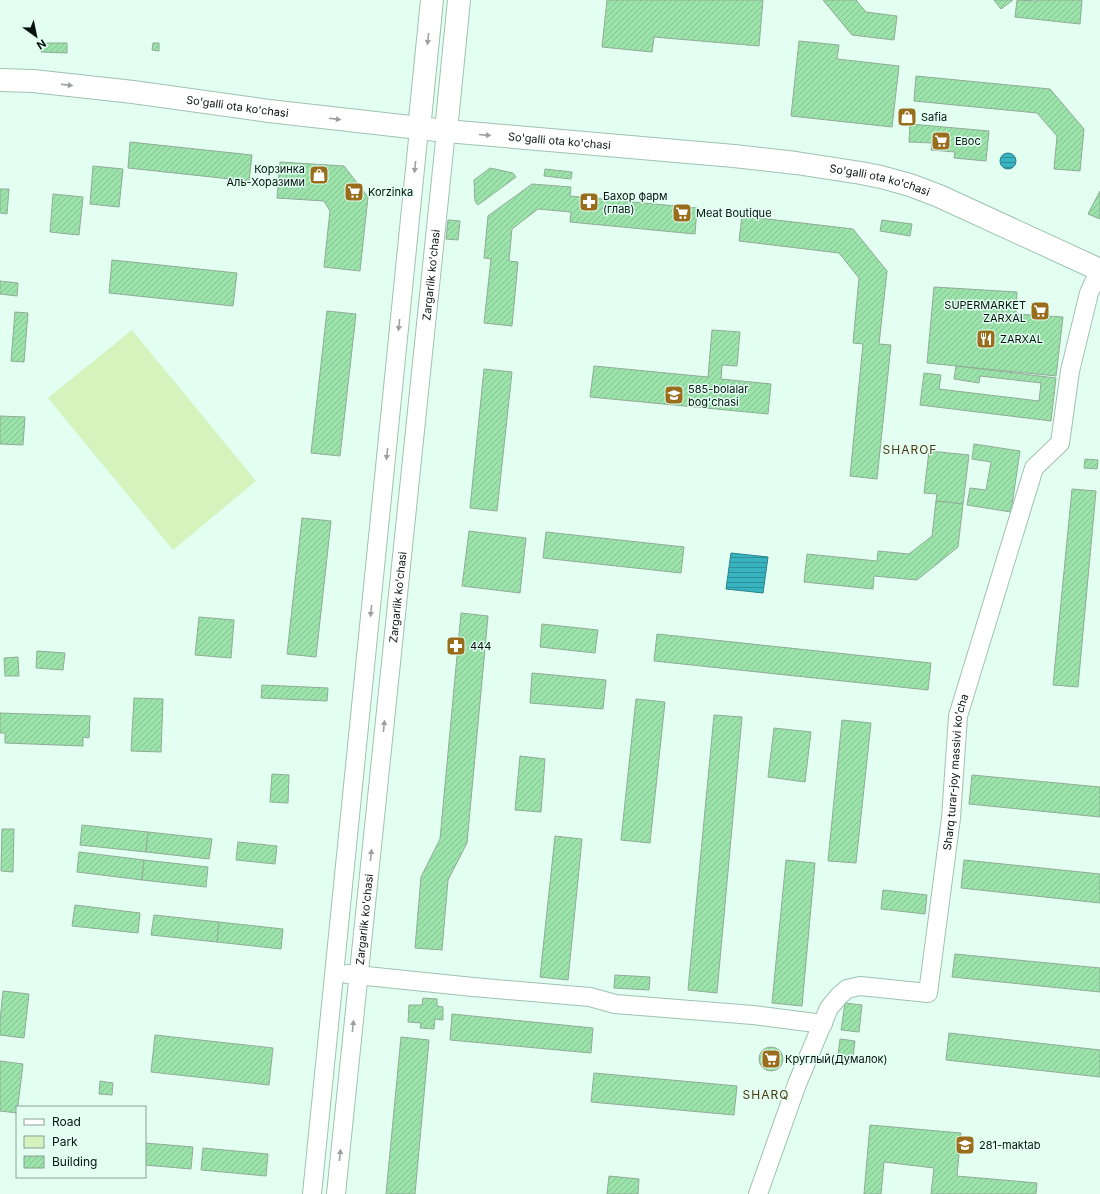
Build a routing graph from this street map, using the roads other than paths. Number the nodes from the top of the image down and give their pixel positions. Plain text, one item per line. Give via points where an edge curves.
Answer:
1 (432, 0) edge
2 (460, 0) edge
3 (0, 68) edge
4 (0, 80) edge
5 (419, 121) junction
6 (447, 124) junction
7 (1100, 266) edge
8 (401, 305) junction
9 (428, 307) junction
10 (374, 580) junction
11 (399, 585) junction
12 (334, 973) junction
13 (358, 975) junction
14 (823, 1024) junction
15 (312, 1194) edge
16 (336, 1194) edge
17 (758, 1194) edge

1 -> 5 main road
2 - 6 main road, Zargarlik ko'chasi
3 - 5 main road, So'galli ota ko'chasi via 60,69
4 -> 5 main road, So'galli ota ko'chasi via 133,92 276,112
5 - 6 main road, So'galli ota ko'chasi
5 -> 8 street
6 - 7 main road, So'galli ota ko'chasi via 796,163 874,176 939,196
6 - 9 street, Zargarlik ko'chasi
7 - 14 street, Sharq turar-joy massivi ko'cha via 1089,293 1070,371 1060,443 1034,468 958,716 951,818 928,993 860,986 847,989 829,1008
8 - 9 street
8 -> 10 street
9 - 11 street, Zargarlik ko'chasi
10 - 11 street
10 -> 12 street
13 -> 11 street, Zargarlik ko'chasi
12 - 13 street
12 - 15 street
13 - 14 street via 590,997 615,1004 753,1015
16 -> 13 street, Zargarlik ko'chasi
14 - 17 street, Sharq turar-joy massivi ko'cha via 797,1084

